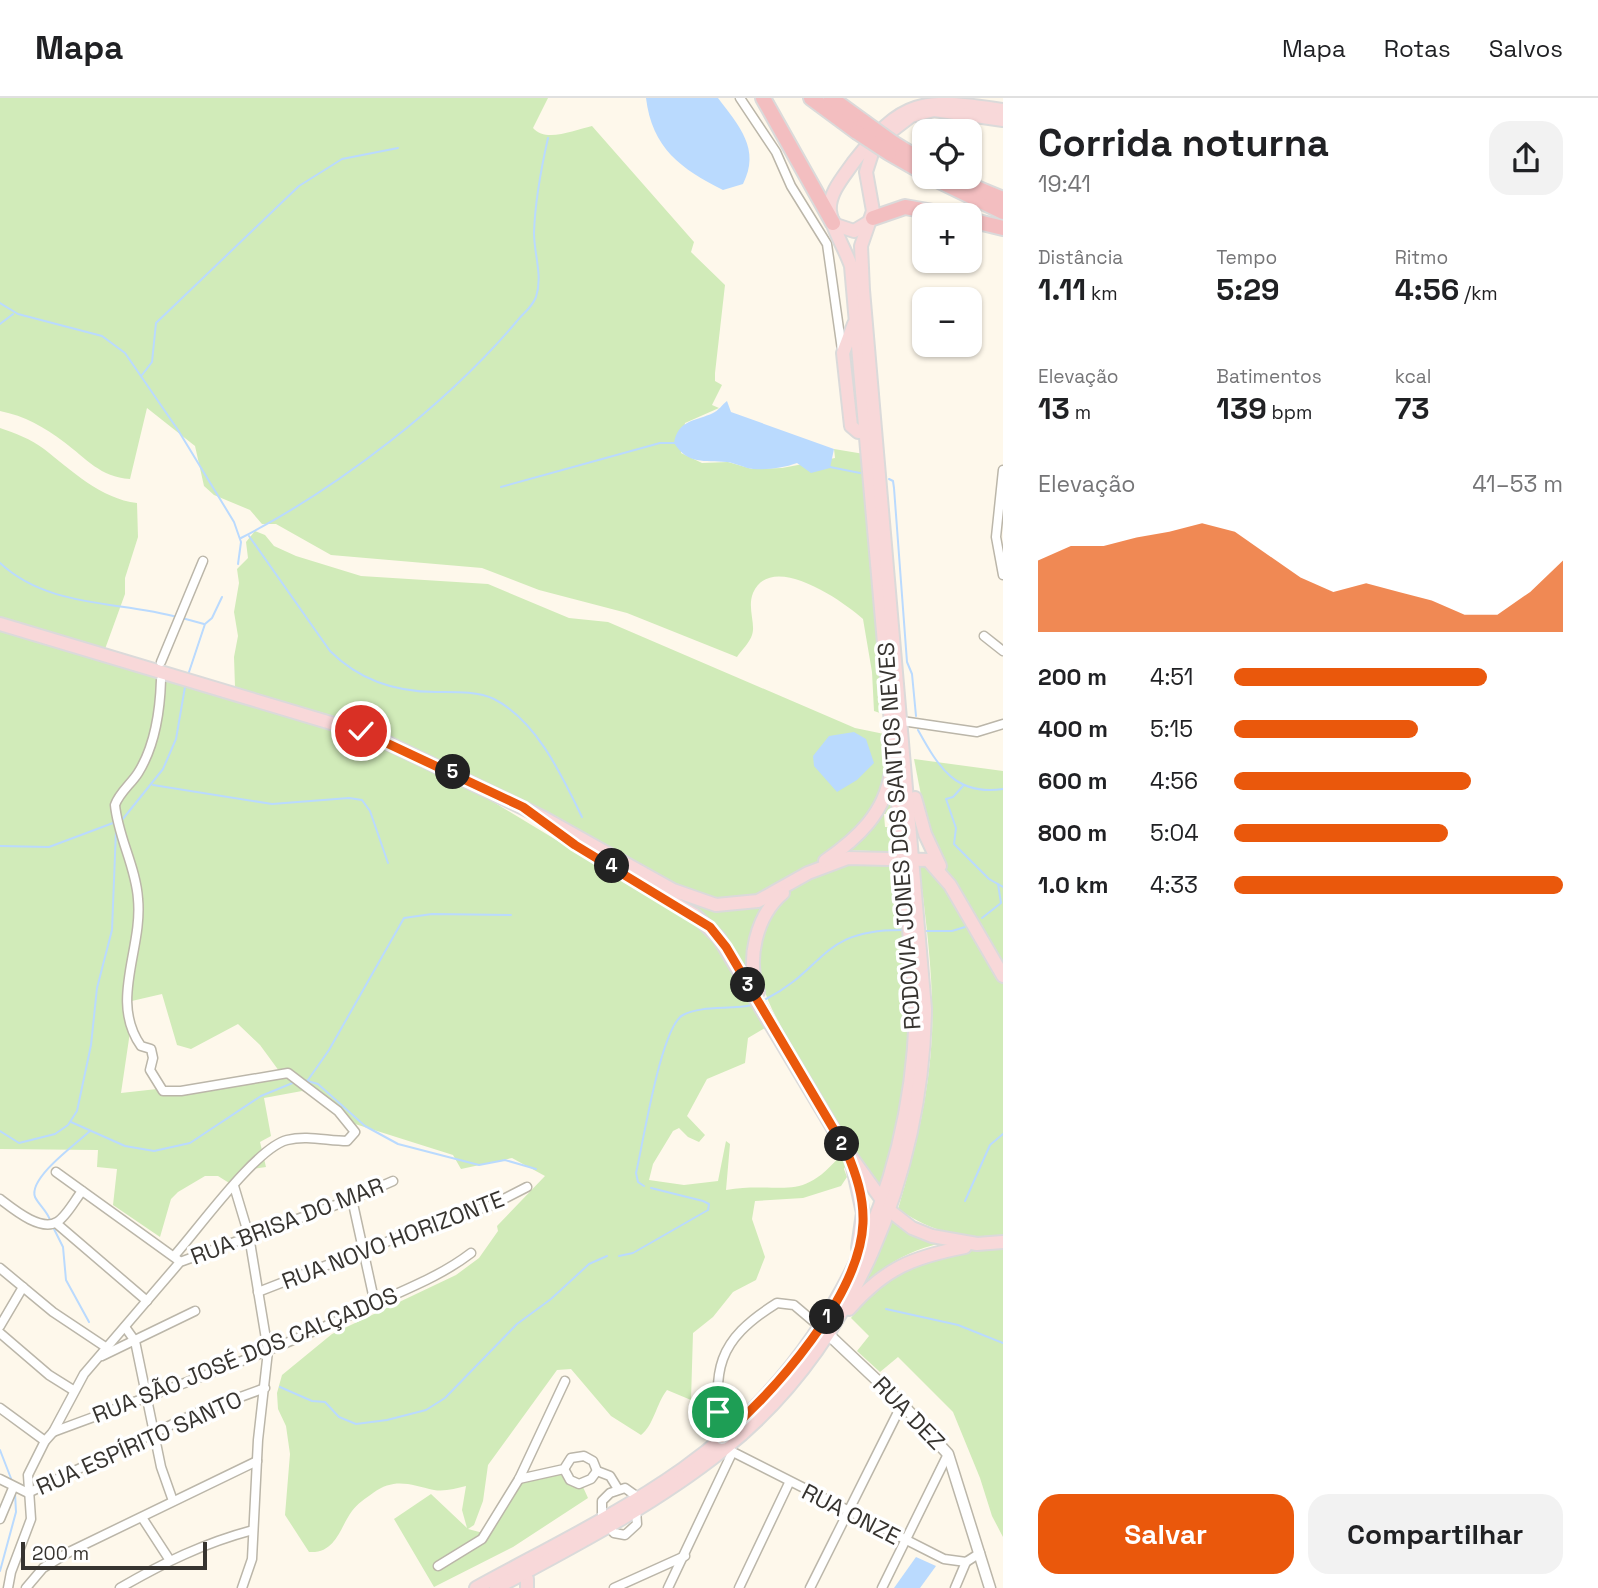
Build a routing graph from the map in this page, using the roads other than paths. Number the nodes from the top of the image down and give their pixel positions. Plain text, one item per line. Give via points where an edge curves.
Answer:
1 (740, 98) edge
2 (763, 98) edge
3 (811, 98) edge
4 (831, 98) edge
5 (1003, 110) edge
6 (1003, 120) edge
7 (860, 127) junction
8 (891, 148) junction
9 (912, 157) edge
10 (912, 164) edge
11 (956, 189) edge
12 (979, 189) edge
13 (1003, 199) edge
14 (912, 208) edge
15 (1003, 212) edge
16 (873, 218) junction
17 (833, 223) junction
18 (982, 223) edge
19 (1003, 228) edge
20 (856, 320) junction
21 (843, 353) junction
22 (871, 432) junction
23 (1003, 470) edge
24 (202, 561) dead end
25 (1003, 575) edge
26 (0, 624) edge
27 (984, 636) dead end
28 (1003, 651) edge
29 (161, 662) dead end
30 (161, 681) dead end
31 (902, 720) junction
32 (1003, 724) edge
33 (900, 754) junction
34 (523, 807) junction
35 (909, 858) junction
36 (805, 875) junction
37 (950, 885) junction
38 (1003, 976) edge
39 (774, 1029) junction
40 (846, 1150) junction
41 (56, 1172) dead end
42 (393, 1181) dead end
43 (234, 1186) junction
44 (527, 1187) dead end
45 (82, 1191) junction
46 (0, 1199) edge
47 (352, 1199) junction
48 (886, 1206) junction
49 (56, 1223) junction
50 (248, 1236) junction
51 (1003, 1242) edge
52 (976, 1244) junction
53 (363, 1252) junction
54 (471, 1253) dead end
55 (177, 1259) junction
56 (0, 1268) edge
57 (848, 1276) junction
58 (23, 1287) junction
59 (258, 1292) junction
60 (146, 1301) junction
61 (375, 1304) junction
62 (195, 1311) dead end
63 (0, 1326) edge
64 (125, 1327) junction
65 (826, 1330) junction
66 (0, 1333) edge
67 (135, 1341) junction
68 (107, 1348) junction
69 (268, 1351) junction
70 (99, 1357) junction
71 (565, 1381) dead end
72 (265, 1388) junction
73 (73, 1391) junction
74 (146, 1398) junction
75 (902, 1404) junction
76 (0, 1408) edge
77 (54, 1432) junction
78 (155, 1435) junction
79 (45, 1441) junction
80 (727, 1446) junction
81 (948, 1454) junction
82 (257, 1461) junction
83 (565, 1469) junction
84 (597, 1471) junction
85 (0, 1479) edge
86 (519, 1479) junction
87 (789, 1483) junction
88 (618, 1489) junction
89 (11, 1491) junction
90 (28, 1493) junction
91 (0, 1494) edge
92 (173, 1501) junction
93 (637, 1504) junction
94 (848, 1512) junction
95 (0, 1519) edge
96 (143, 1519) junction
97 (604, 1523) junction
98 (253, 1530) junction
99 (904, 1541) junction
100 (980, 1553) junction
101 (685, 1556) junction
102 (169, 1559) junction
103 (966, 1562) junction
104 (438, 1566) dead end
105 (519, 1570) junction
106 (8, 1588) edge
107 (26, 1588) edge
108 (120, 1588) edge
109 (242, 1588) edge
110 (476, 1588) edge
111 (496, 1588) edge
112 (527, 1588) edge
113 (614, 1588) edge
114 (668, 1588) edge
115 (739, 1588) edge
116 (810, 1588) edge
117 (882, 1588) edge
118 (955, 1588) edge
119 (990, 1588) edge

1 - 21 street via 769,139 827,244
2 - 17 highway
3 - 7 highway
4 - 7 highway
5 - 17 main road, RODOVIA JONES DOS SANTOS NEVES via 938,100 896,112 877,127 838,185 830,204
6 - 16 main road via 942,110 918,114 897,125 867,165
7 - 8 highway, bridge
8 - 9 highway
8 - 10 highway
11 - 15 highway
12 - 13 highway
14 - 16 highway
16 - 17 main road via 853,231
16 - 22 main road, RODOVIA JONES DOS SANTOS NEVES via 862,240 861,255
17 - 20 main road, RODOVIA JONES DOS SANTOS NEVES via 851,266
18 - 19 highway
20 - 21 main road
20 - 22 main road, RODOVIA JONES DOS SANTOS NEVES
21 - 22 main road via 852,429
22 - 31 main road, RODOVIA JONES DOS SANTOS NEVES
22 - 33 main road, RODOVIA JONES DOS SANTOS NEVES
23 - 25 street via 996,537
24 - 29 street
26 - 34 main road via 361,731
27 - 28 street
30 - 43 street via 150,747 116,803 138,899 128,1022 141,1046 151,1049 150,1070 162,1090 291,1074 354,1127 353,1137 347,1141 305,1138 277,1143 261,1154
31 - 32 street via 978,732
31 - 33 main road, RODOVIA JONES DOS SANTOS NEVES
33 - 35 main road, RODOVIA JONES DOS SANTOS NEVES
33 - 36 main road via 865,829
33 - 37 main road via 925,834
34 - 36 main road via 673,890 716,905 758,901
34 - 39 main road via 575,845 710,927
35 - 36 main road via 848,858
35 - 37 main road via 934,864
35 - 48 main road, RODOVIA JONES DOS SANTOS NEVES via 915,1055
36 - 39 main road via 778,897 755,943 755,986
37 - 38 main road
39 - 40 main road
40 - 48 main road
40 - 57 main road via 858,1181 863,1213 862,1234
41 - 45 street
42 - 47 street, RUA BRISA DO MAR
43 - 50 street
43 - 55 street
44 - 53 street, RUA NOVO HORIZONTE via 490,1206
45 - 49 street
45 - 55 street
46 - 49 street via 42,1224
47 - 50 street, RUA BRISA DO MAR
47 - 53 street
48 - 52 main road via 912,1228
48 - 57 main road, RODOVIA JONES DOS SANTOS NEVES
48 - 65 main road, RODOVIA JONES DOS SANTOS NEVES via 858,1282
49 - 60 street
50 - 55 street, RUA BRISA DO MAR
50 - 59 street
51 - 52 main road
52 - 65 main road via 925,1255 886,1273
53 - 59 street, RUA NOVO HORIZONTE
53 - 61 street
54 - 61 street, RUA SÃO JOSÉ DOS CALÇADOS via 454,1266
55 - 60 street
56 - 58 street
57 - 65 main road, RODOVIA JONES DOS SANTOS NEVES
58 - 63 street
58 - 68 street
59 - 69 street
60 - 64 street
61 - 69 street, RUA SÃO JOSÉ DOS CALÇADOS
62 - 67 street
64 - 67 street
64 - 68 street
65 - 75 street, RUA DEZ
65 - 80 main road, RODOVIA JONES DOS SANTOS NEVES
65 - 80 street, RUA DEZ via 794,1305 776,1303 731,1342 719,1362 718,1380
66 - 73 street
67 - 70 street
67 - 74 street
68 - 70 street
69 - 72 street
69 - 74 street, RUA SÃO JOSÉ DOS CALÇADOS
70 - 73 street
71 - 86 street
72 - 78 street, RUA ESPÍRITO SANTO via 194,1414
72 - 82 street
73 - 77 street
74 - 77 street, RUA SÃO JOSÉ DOS CALÇADOS
74 - 78 street
75 - 81 street, RUA DEZ
75 - 94 street
76 - 79 street
77 - 79 street
78 - 90 street, RUA ESPÍRITO SANTO
78 - 92 street
79 - 90 street via 29,1475
80 - 87 street, RUA ONZE
80 - 93 main road, RODOVIA JONES DOS SANTOS NEVES
80 - 101 street
81 - 99 street
81 - 100 street, RUA DEZ
82 - 92 street
82 - 98 street
83 - 84 street via 572,1482 579,1484
83 - 84 street via 571,1458 581,1455 593,1461
83 - 86 street
84 - 88 street via 610,1476
85 - 89 street
86 - 104 street via 482,1539
87 - 94 street, RUA ONZE
87 - 115 street
88 - 93 street via 632,1491
88 - 97 street via 604,1498
89 - 90 street, RUA ESPÍRITO SANTO
89 - 91 street
89 - 95 street
90 - 106 street via 31,1519
92 - 96 street
93 - 97 main road, RODOVIA JONES DOS SANTOS NEVES
93 - 97 street via 637,1524 628,1534 618,1535
94 - 99 street, RUA ONZE
94 - 116 street
96 - 102 street
96 - 107 street via 71,1551 43,1568
97 - 105 main road, RODOVIA JONES DOS SANTOS NEVES
98 - 102 street
98 - 109 street via 252,1559
99 - 103 street, RUA ONZE via 944,1559
99 - 117 street
100 - 103 street
100 - 119 street, RUA DEZ
101 - 113 street
101 - 114 street
102 - 108 street
103 - 118 street
105 - 110 main road, RODOVIA JONES DOS SANTOS NEVES
105 - 111 main road, RODOVIA JONES DOS SANTOS NEVES
105 - 112 main road

